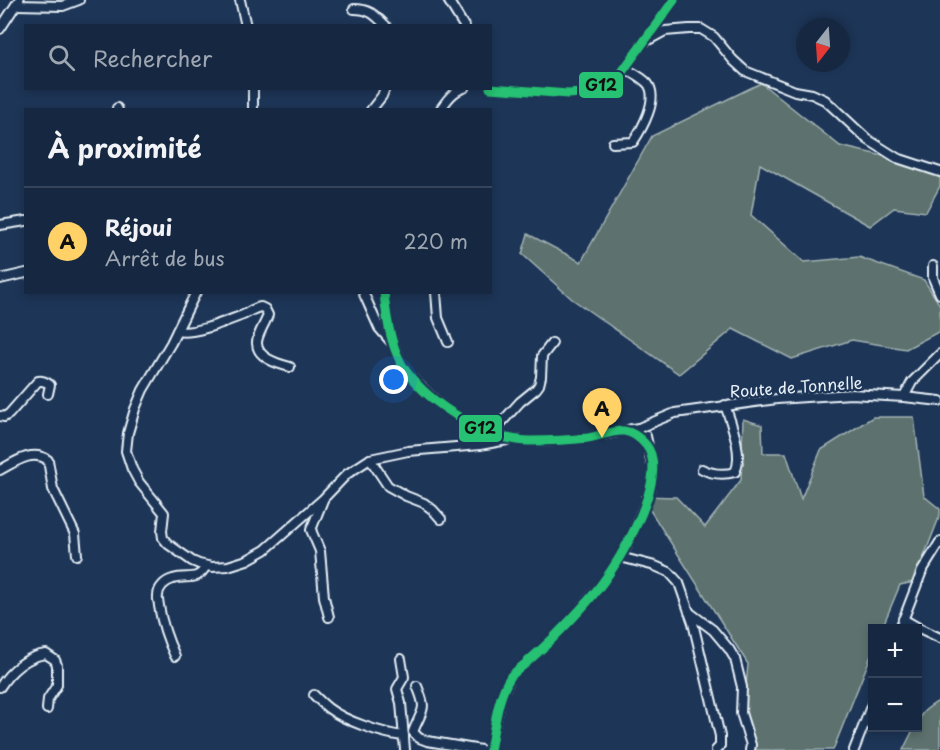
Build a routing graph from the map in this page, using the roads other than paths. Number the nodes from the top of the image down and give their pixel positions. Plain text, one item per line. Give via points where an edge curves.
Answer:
1 (79, 0) edge
2 (240, 0) edge
3 (448, 0) edge
4 (674, 0) edge
5 (18, 2) edge
6 (354, 9) dead end
7 (246, 24) edge
8 (385, 24) edge
9 (463, 24) edge
10 (0, 29) edge
11 (641, 44) junction
12 (624, 68) junction
13 (492, 88) edge
14 (253, 90) edge
15 (385, 90) edge
16 (460, 90) edge
17 (253, 108) edge
18 (373, 108) edge
19 (441, 108) edge
20 (613, 143) dead end
21 (940, 172) edge
22 (24, 221) edge
23 (0, 225) edge
24 (933, 266) dead end
25 (24, 273) edge
26 (0, 279) edge
27 (195, 294) edge
28 (364, 294) edge
29 (384, 294) edge
30 (436, 294) edge
31 (940, 294) edge
32 (177, 330) junction
33 (448, 342) dead end
34 (552, 343) dead end
35 (393, 344) junction
36 (940, 354) edge
37 (290, 367) dead end
38 (48, 394) dead end
39 (904, 397) junction
40 (940, 402) edge
41 (725, 405) junction
42 (0, 416) edge
43 (641, 432) junction
44 (492, 433) junction
45 (513, 439) junction
46 (370, 459) junction
47 (702, 469) dead end
48 (0, 470) edge
49 (323, 499) junction
50 (441, 519) dead end
51 (940, 542) edge
52 (77, 555) dead end
53 (620, 557) junction
54 (206, 566) junction
55 (688, 611) junction
56 (329, 618) dead end
57 (903, 619) junction
58 (901, 624) edge
59 (940, 638) edge
60 (175, 656) dead end
61 (401, 659) dead end
62 (417, 686) dead end
63 (0, 687) edge
64 (314, 695) dead end
65 (47, 709) dead end
66 (868, 716) edge
67 (404, 736) junction
68 (405, 750) edge
69 (481, 750) edge
70 (490, 750) edge
71 (716, 750) edge
72 (750, 750) edge
73 (854, 750) edge

1 - 5 street via 63,6
2 - 7 street
3 - 9 street
4 - 11 street
5 - 10 street
6 - 8 street via 369,11
11 - 12 street
11 - 21 street via 665,31 701,30 714,37 745,71 825,100 867,139 897,158
12 - 13 street via 596,89 582,93
12 - 20 street via 648,84 651,106 633,142
14 - 17 street
15 - 18 street
16 - 19 street
22 - 23 street
24 - 31 street
25 - 26 street
27 - 32 street
28 - 35 street via 379,328
29 - 35 street
30 - 33 street via 438,318
32 - 37 street via 200,329 261,307 268,315 258,347 274,363
32 - 54 street via 143,390 126,451 139,482 164,513 163,538 192,561
34 - 44 street via 542,356 539,385
35 - 44 street via 405,370 424,390 445,408
36 - 39 street via 912,382
38 - 42 street via 48,383 38,381 9,414
39 - 40 street, Route de Tonnelle
39 - 41 street, Route de Tonnelle via 851,394
41 - 43 street, Route de Tonnelle via 675,412
41 - 47 street via 736,442 737,468 729,474
43 - 45 street via 558,440
43 - 53 street via 652,465 651,484
44 - 45 street
45 - 46 street
46 - 49 street via 347,474
46 - 50 street via 388,486 424,503
48 - 52 street via 32,455 48,460 53,489 75,534
49 - 54 street via 256,556 228,566
49 - 56 street via 311,530 320,551
51 - 57 street via 922,571
53 - 55 street via 669,572 679,583
53 - 70 street via 571,620 512,675 501,697
54 - 60 street via 198,576 167,581 157,595 165,635
55 - 71 street via 720,736
55 - 72 street via 713,630 735,659
57 - 58 street
57 - 59 street
61 - 67 street via 404,677 397,689
62 - 69 street via 424,705 415,735 427,741
63 - 65 street via 18,667 46,654 57,665 57,685
64 - 67 street via 341,716
66 - 73 street
67 - 68 street

